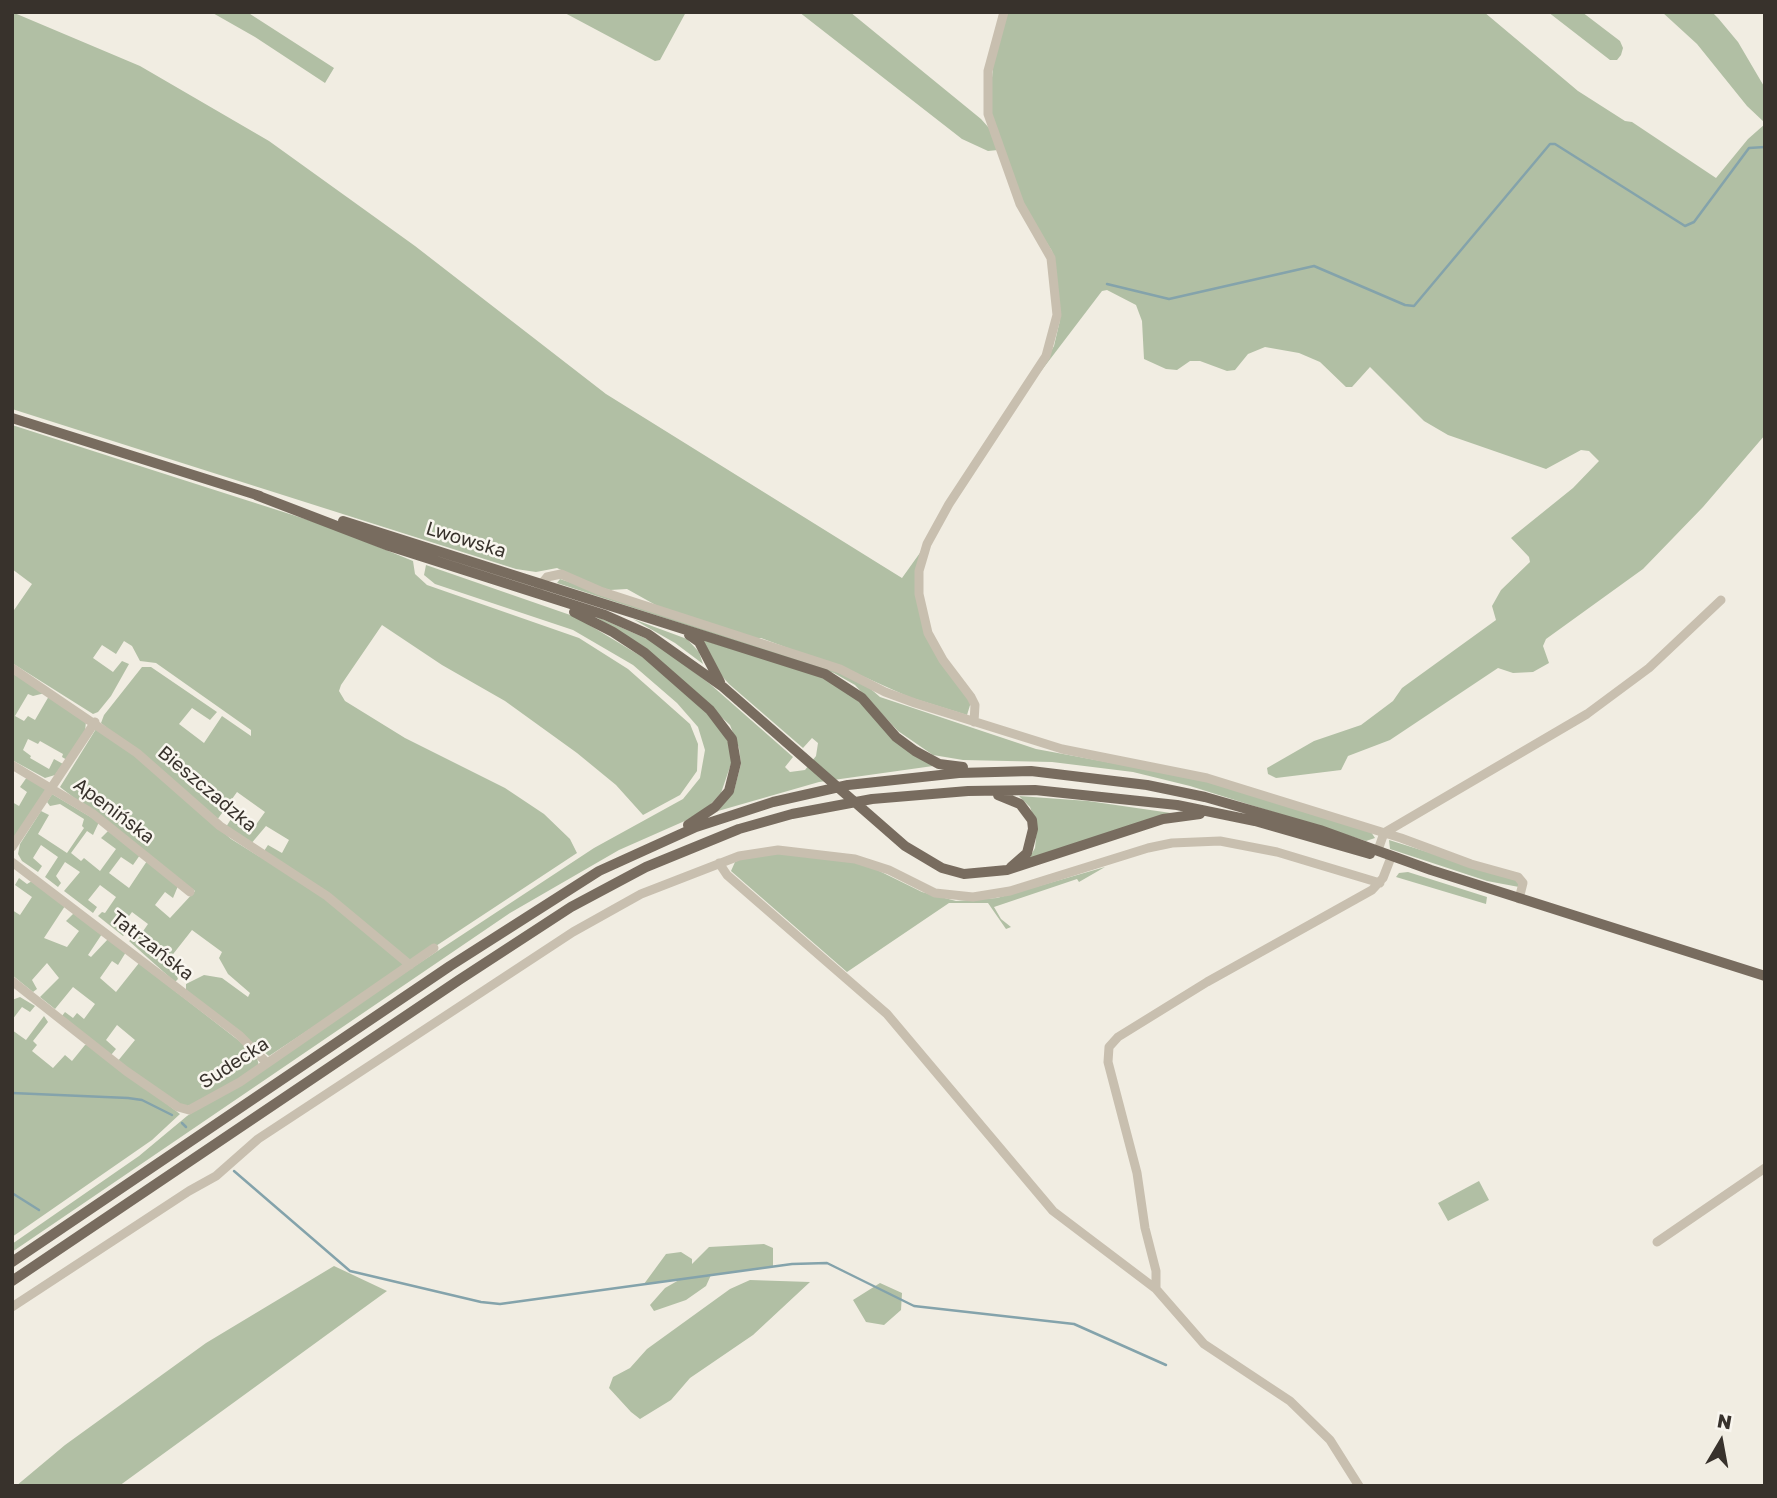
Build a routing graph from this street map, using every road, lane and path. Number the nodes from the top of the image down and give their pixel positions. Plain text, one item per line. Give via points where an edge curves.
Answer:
1 (1004, 12) edge
2 (12, 418) edge
3 (256, 495) junction
4 (542, 582) junction
5 (536, 595) junction
6 (1721, 600) dead end
7 (664, 623) junction
8 (12, 668) edge
9 (723, 687) junction
10 (96, 722) junction
11 (974, 722) junction
12 (12, 765) edge
13 (993, 771) junction
14 (53, 788) junction
15 (968, 791) junction
16 (1222, 814) junction
17 (1384, 834) junction
18 (663, 840) junction
19 (12, 847) edge
20 (1378, 850) junction
21 (1390, 860) junction
22 (12, 862) edge
23 (719, 863) junction
24 (1007, 870) junction
25 (1431, 870) junction
26 (1380, 883) junction
27 (191, 892) dead end
28 (1519, 899) junction
29 (434, 948) dead end
30 (410, 965) junction
31 (1765, 976) edge
32 (16, 984) edge
33 (13, 996) edge
34 (267, 1063) junction
35 (1765, 1168) edge
36 (1657, 1242) dead end
37 (12, 1262) edge
38 (12, 1281) edge
39 (1156, 1289) junction
40 (12, 1307) edge
41 (1359, 1486) edge

1 - 11 street via 988,71 988,114 1020,204 1051,258 1057,314 1046,356 949,504 927,544 919,571 928,633 971,697
2 - 3 main road, Lwowska
3 - 4 main road, Lwowska
3 - 5 main road, Lwowska
4 - 5 street
4 - 7 main road, Lwowska
4 - 11 street via 561,574 600,591 840,668 885,692
5 - 9 main road via 605,615 648,634
5 - 18 main road via 613,632 645,653 710,710 732,739 736,763 729,791 715,807
6 - 17 street via 1649,668 1587,715
7 - 9 main road via 699,642
7 - 13 main road via 836,679 915,751 939,764
8 - 10 street, Bieszczadzka
9 - 24 main road via 919,857 942,868 977,874
10 - 14 street
10 - 30 street, Bieszczadzka via 220,826 327,896
11 - 17 street via 1078,753 1207,778
12 - 14 street, Apenińska
13 - 18 main road via 848,785 773,802
13 - 20 main road via 1147,785 1246,808
14 - 19 street
14 - 27 street, Apenińska via 116,830
15 - 16 main road via 1093,794
15 - 24 main road via 1012,799 1027,810 1033,829 1030,846
15 - 38 main road via 872,799 792,814 708,840 636,872 469,972
16 - 21 main road
16 - 24 main road via 1163,819
17 - 20 street
17 - 28 street via 1518,877 1523,883
18 - 37 main road via 599,871 526,917
20 - 25 main road
21 - 25 main road
21 - 26 street
22 - 34 street, Tatrzańska via 239,1035
23 - 26 street via 758,851 798,851 855,859 935,893 973,897 1021,888 1148,848 1220,841 1268,849
23 - 39 street via 727,875 887,1014 1053,1211
23 - 40 street via 641,894 573,932 258,1139 216,1176
25 - 28 main road
26 - 39 street via 1206,982 1109,1047 1108,1062 1137,1173
28 - 31 main road
29 - 30 street, Sudecka
30 - 34 street, Sudecka
32 - 33 street, Sudecka
32 - 34 street, Sudecka via 96,1048 184,1109 208,1102
35 - 36 street
39 - 41 street via 1205,1344 1290,1401 1330,1440

